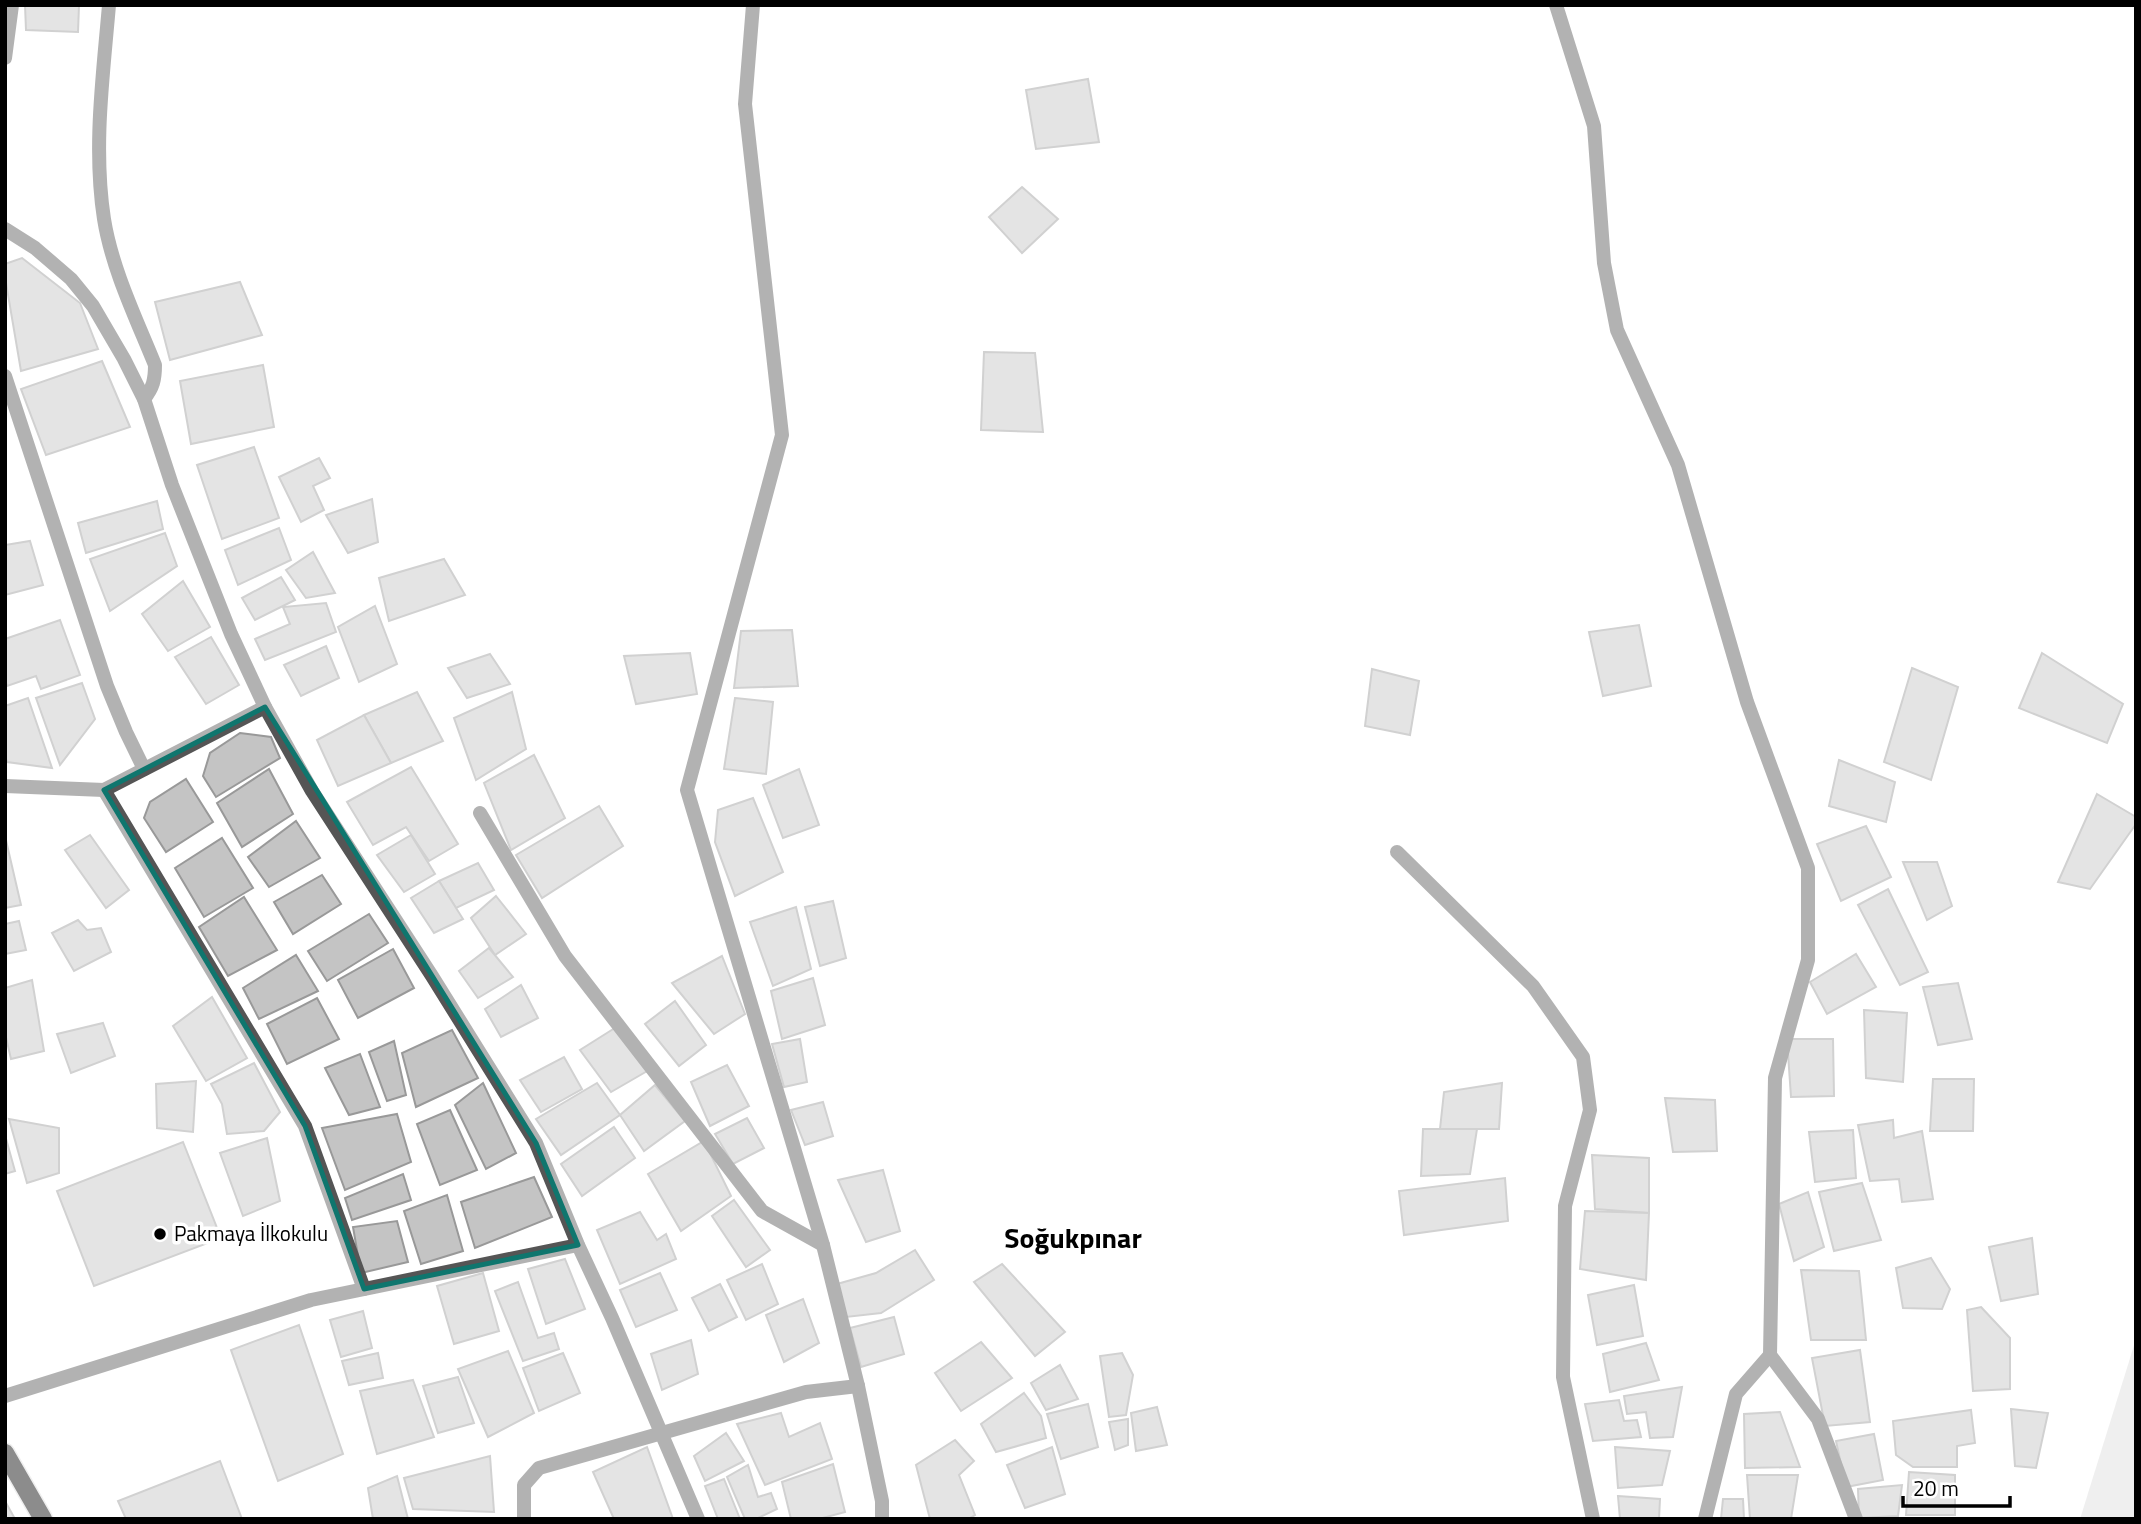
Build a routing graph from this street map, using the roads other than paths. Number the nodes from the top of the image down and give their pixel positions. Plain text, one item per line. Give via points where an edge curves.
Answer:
1 (12, 5) edge
2 (108, 5) edge
3 (753, 5) edge
4 (1556, 5) edge
5 (5, 58) edge
6 (5, 229) edge
7 (5, 376) edge
8 (144, 400) junction
9 (265, 707) junction
10 (144, 769) junction
11 (5, 786) edge
12 (104, 790) junction
13 (480, 813) dead end
14 (1397, 852) dead end
15 (578, 1245) junction
16 (823, 1245) junction
17 (364, 1289) junction
18 (1770, 1355) junction
19 (858, 1386) junction
20 (5, 1396) edge
21 (661, 1432) junction
22 (5, 1453) edge
23 (43, 1519) edge
24 (524, 1519) edge
25 (698, 1519) edge
26 (882, 1519) edge
27 (1593, 1519) edge
28 (1705, 1519) edge
29 (1856, 1519) edge

1 - 5 street
2 - 8 street via 100,178 115,262 155,365 155,380
3 - 16 street via 745,104 782,435 687,790
4 - 18 street via 1594,126 1604,262 1617,330 1678,465 1746,702 1808,868 1808,960 1775,1078
6 - 8 street via 71,279 93,306
7 - 10 street via 107,686
8 - 9 street via 172,485
9 - 10 street
9 - 15 street via 312,791 536,1143
10 - 12 street
11 - 12 street
12 - 17 street via 305,1126
13 - 16 street via 565,956 762,1211
14 - 27 street via 1533,986 1583,1057 1590,1110 1565,1206 1563,1377
15 - 17 street
15 - 21 street
16 - 19 street
17 - 20 street via 311,1300
18 - 28 street via 1736,1394
18 - 29 street via 1818,1419
19 - 21 street via 806,1392
19 - 26 street via 883,1501
21 - 24 street via 539,1468 524,1485
21 - 25 street
22 - 23 main road

